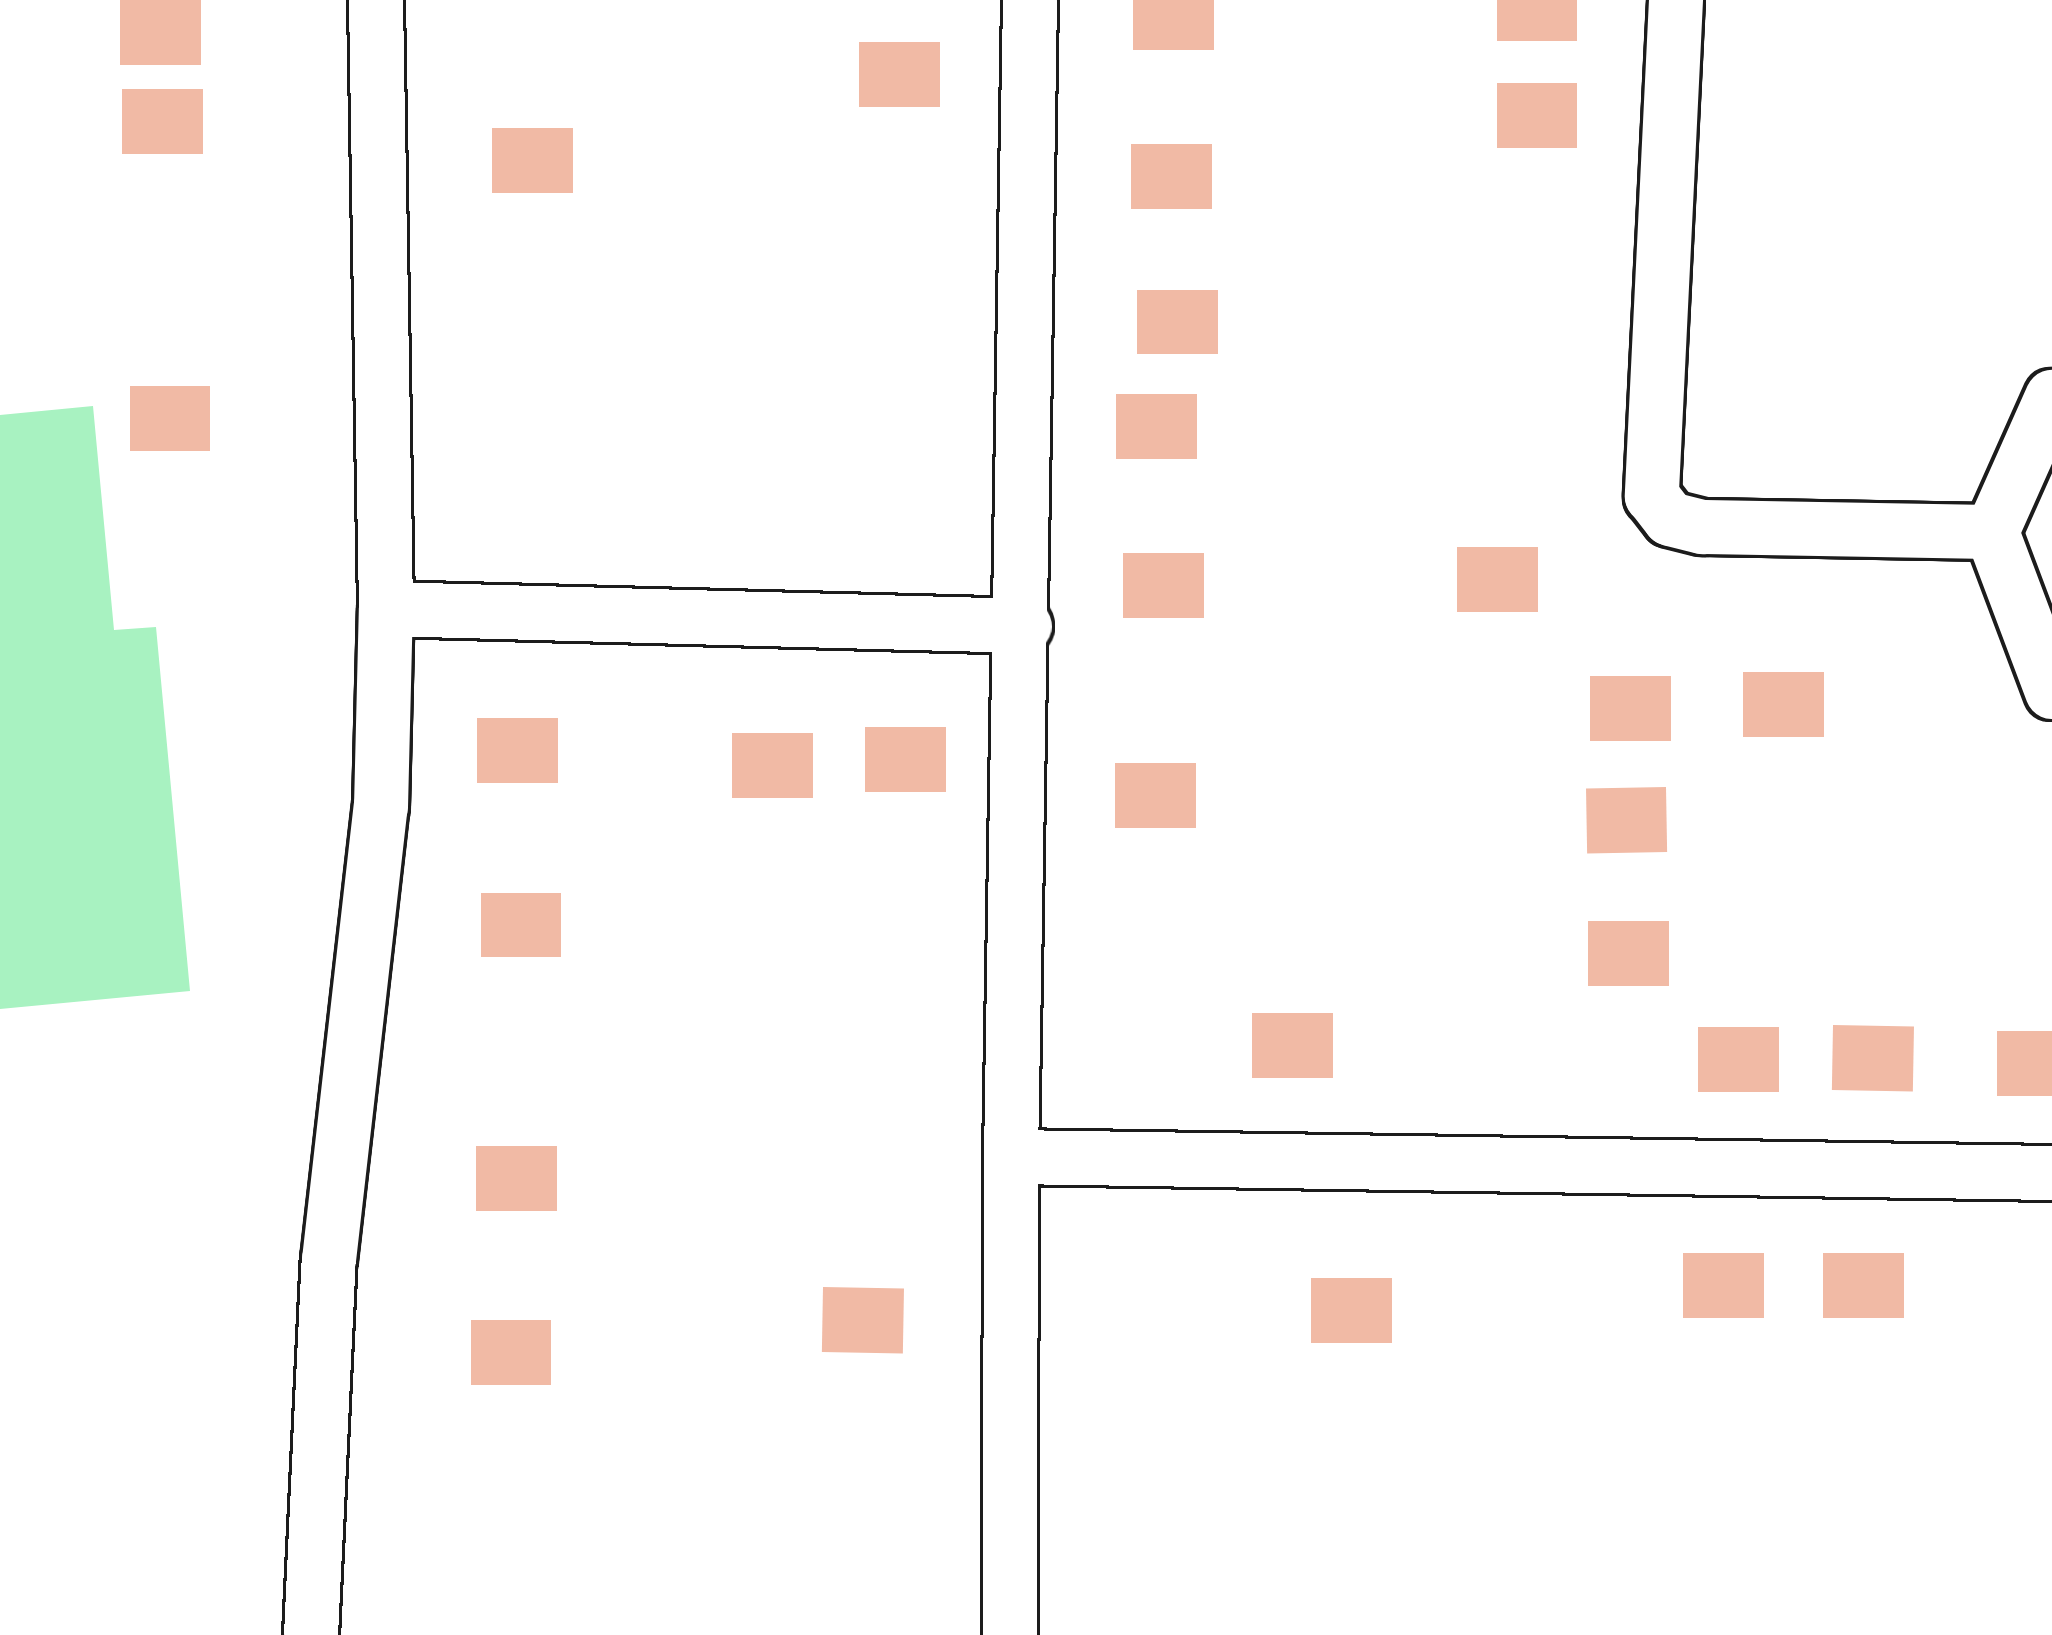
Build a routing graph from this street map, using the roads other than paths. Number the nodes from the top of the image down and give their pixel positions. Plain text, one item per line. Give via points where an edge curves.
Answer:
1 (376, 0) edge
2 (1030, 0) edge
3 (1676, 0) edge
4 (2052, 397) edge
5 (1992, 532) junction
6 (386, 609) junction
7 (1025, 626) junction
8 (2052, 692) edge
9 (1011, 1157) junction
10 (2052, 1173) edge
11 (311, 1635) edge
12 (1010, 1635) edge

1 - 6 street
2 - 7 street
3 - 5 street via 1652,496 1670,518 1703,527
4 - 5 street
5 - 8 street
6 - 7 street
6 - 11 street via 381,807 329,1260
7 - 9 street
9 - 10 street
9 - 12 street

